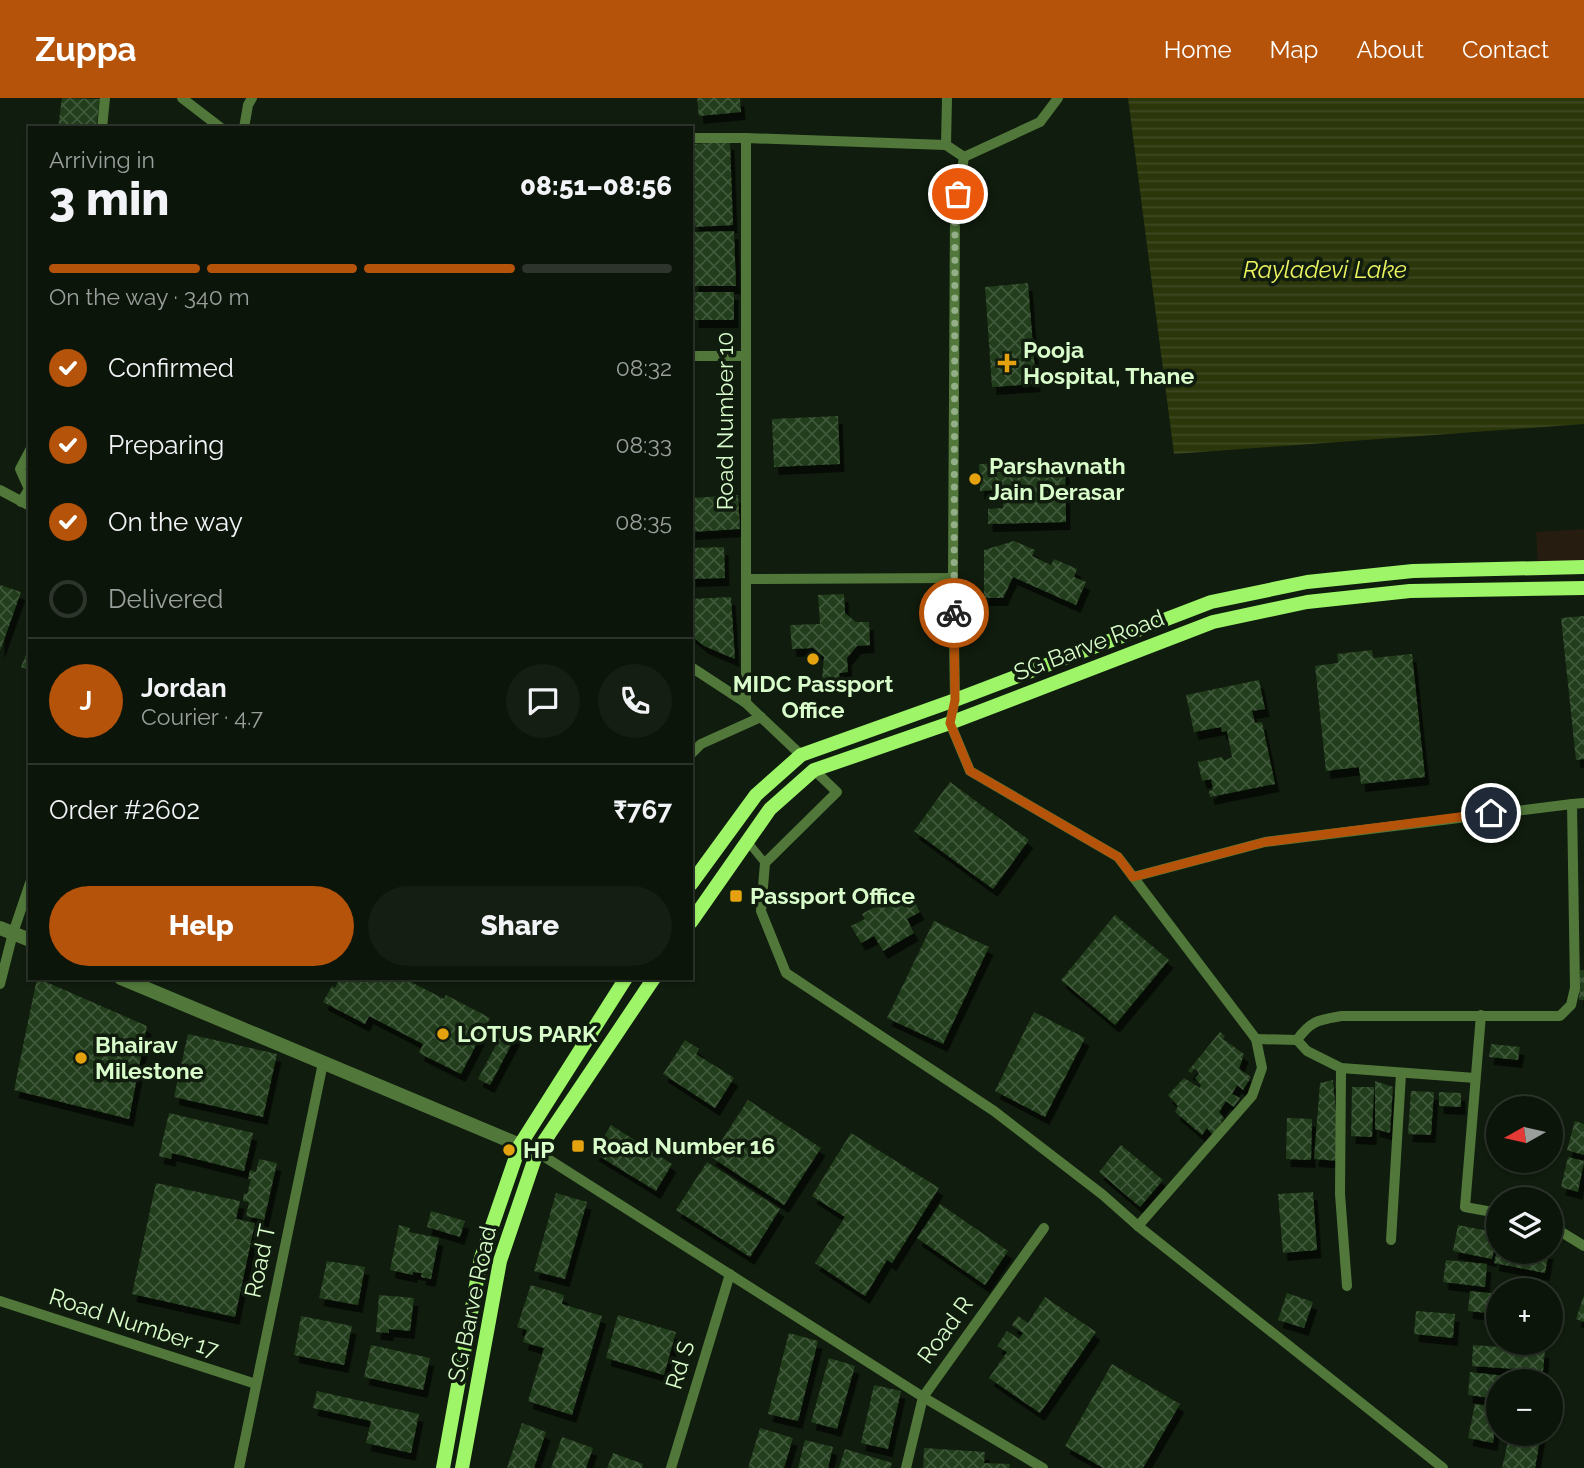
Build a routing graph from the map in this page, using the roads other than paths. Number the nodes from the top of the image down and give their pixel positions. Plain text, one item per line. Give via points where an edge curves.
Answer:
1 (105, 98) edge
2 (183, 98) edge
3 (252, 98) edge
4 (947, 98) edge
5 (1058, 98) edge
6 (102, 126) edge
7 (218, 126) edge
8 (244, 126) edge
9 (693, 138) edge
10 (746, 138) junction
11 (946, 145) junction
12 (964, 156) junction
13 (693, 356) edge
14 (746, 356) junction
15 (28, 454) edge
16 (28, 487) edge
17 (0, 490) edge
18 (25, 504) edge
19 (1584, 567) edge
20 (953, 578) junction
21 (746, 579) junction
22 (1584, 588) edge
23 (693, 668) edge
24 (955, 700) junction
25 (746, 704) junction
26 (761, 717) junction
27 (950, 723) junction
28 (693, 752) edge
29 (801, 755) junction
30 (814, 770) junction
31 (1578, 803) edge
32 (746, 840) junction
33 (765, 863) junction
34 (1133, 877) junction
35 (693, 881) edge
36 (28, 887) edge
37 (693, 919) edge
38 (6, 930) edge
39 (28, 939) edge
40 (126, 980) edge
41 (625, 980) edge
42 (653, 980) edge
43 (0, 984) edge
44 (1481, 1015) junction
45 (1256, 1039) junction
46 (1297, 1040) junction
47 (323, 1063) junction
48 (1341, 1068) junction
49 (1401, 1074) junction
50 (1475, 1078) junction
51 (520, 1145) junction
52 (537, 1152) junction
53 (1486, 1211) edge
54 (1138, 1226) junction
55 (1044, 1228) dead end
56 (1563, 1233) edge
57 (1391, 1240) dead end
58 (1584, 1246) edge
59 (730, 1275) junction
60 (1347, 1286) dead end
61 (0, 1301) edge
62 (256, 1384) junction
63 (923, 1397) junction
64 (239, 1468) edge
65 (443, 1468) edge
66 (463, 1468) edge
67 (671, 1468) edge
68 (906, 1468) edge
69 (1043, 1468) edge
70 (1443, 1468) edge

1 - 6 street
2 - 7 street
3 - 8 street
4 - 11 street
5 - 12 street via 1040,122
9 - 10 street
10 - 11 street
10 - 14 street, Road Number 10
11 - 12 street
12 - 20 street via 955,212
13 - 14 street
14 - 21 street, Road Number 10
15 - 16 street via 20,469
17 - 18 street
19 - 24 main road, SG Barve Road via 1413,571 1307,582 1223,599
20 - 21 street
20 - 24 street
21 - 25 street, Road Number 10
22 - 27 main road, SG Barve Road via 1410,591 1307,602 1213,622
23 - 25 street
24 - 27 street
24 - 29 main road, SG Barve Road
25 - 26 street
26 - 28 street
26 - 29 street
27 - 30 main road, SG Barve Road
27 - 34 street via 970,771 1118,857
29 - 35 main road, SG Barve Road via 756,795
30 - 32 main road, SG Barve Road via 770,808
30 - 33 street via 837,792
31 - 34 street via 1265,842
31 - 44 street via 1571,1005 1560,1016
32 - 33 street
32 - 37 main road, SG Barve Road
33 - 54 street via 761,911 786,973 995,1111
34 - 45 street
36 - 38 street
38 - 39 street
38 - 43 street
40 - 47 street
41 - 51 main road, SG Barve Road
42 - 52 main road, SG Barve Road
44 - 46 street via 1342,1016 1317,1020
44 - 50 street
45 - 46 street
45 - 54 street via 1262,1068 1252,1096
46 - 48 street via 1307,1051
47 - 51 street
47 - 62 street, Road T
48 - 49 street
48 - 60 street via 1340,1194
49 - 50 street
49 - 57 street
50 - 53 street via 1465,1207
51 - 65 main road, SG Barve Road via 481,1258
52 - 59 street
52 - 66 main road, SG Barve Road via 500,1261
54 - 70 street
55 - 63 street, Road R
56 - 58 street
59 - 63 street
59 - 67 street, Rd S
61 - 62 street, Road Number 17
62 - 64 street, Road T
63 - 68 street, Road R
63 - 69 street

